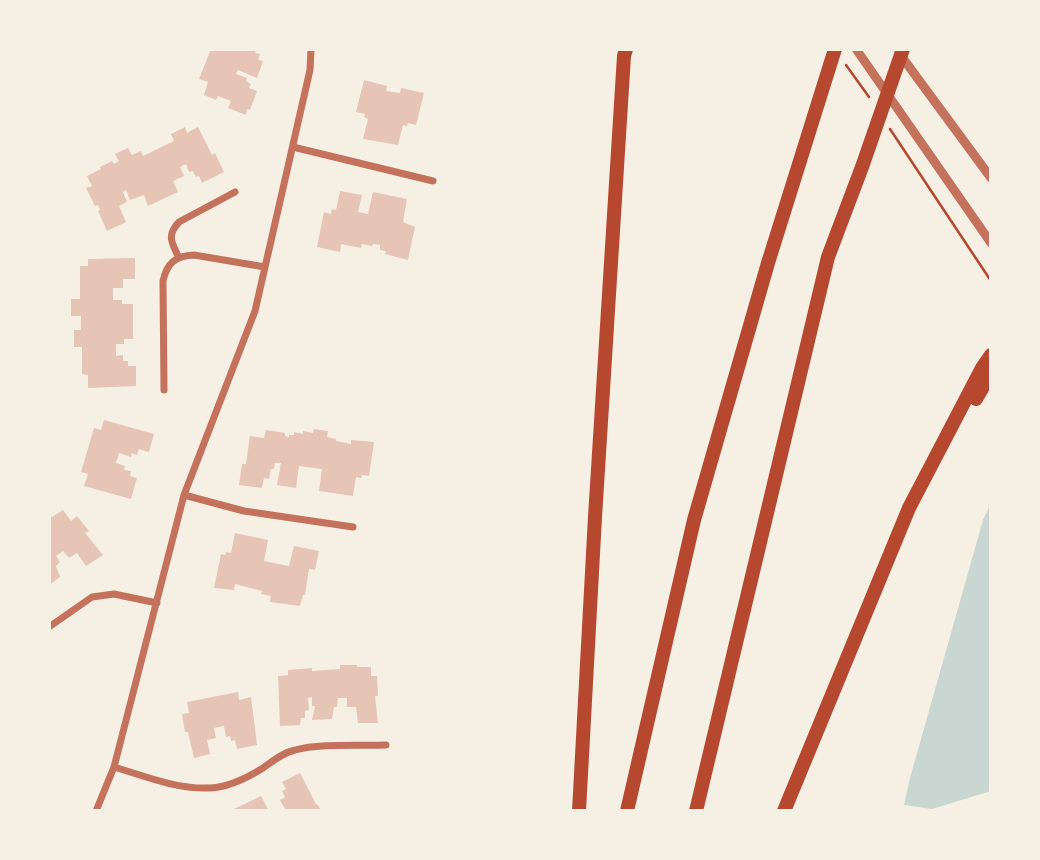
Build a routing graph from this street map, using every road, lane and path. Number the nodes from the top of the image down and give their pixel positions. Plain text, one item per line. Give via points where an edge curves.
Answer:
1 (311, 49) edge
2 (626, 49) edge
3 (856, 49) edge
4 (897, 49) edge
5 (903, 49) edge
6 (839, 54) edge
7 (873, 103) dead end
8 (888, 125) dead end
9 (292, 147) junction
10 (991, 178) edge
11 (433, 181) dead end
12 (235, 192) dead end
13 (991, 243) edge
14 (179, 258) junction
15 (265, 267) junction
16 (991, 281) edge
17 (991, 355) edge
18 (991, 373) edge
19 (163, 390) dead end
20 (933, 463) junction
21 (184, 495) junction
22 (353, 527) dead end
23 (156, 603) junction
24 (49, 627) edge
25 (386, 745) dead end
26 (114, 767) junction
27 (96, 811) edge
28 (579, 811) edge
29 (627, 811) edge
30 (696, 811) edge
31 (784, 811) edge

1 - 9 street
2 - 28 highway
3 - 13 street
4 - 10 street
5 - 30 highway via 828,257
6 - 7 path
6 - 29 highway via 812,119 694,520
8 - 16 path
9 - 11 street
9 - 15 street
12 - 14 street via 172,230
14 - 15 street via 194,255
14 - 19 street via 166,270 163,281
15 - 21 street via 255,312
17 - 20 highway
18 - 20 highway via 942,457
20 - 31 highway via 909,508
21 - 22 street via 244,511
21 - 23 street
23 - 24 street via 114,594 92,597
23 - 26 street
25 - 26 street via 297,749 245,778 210,789 187,788
26 - 27 street

